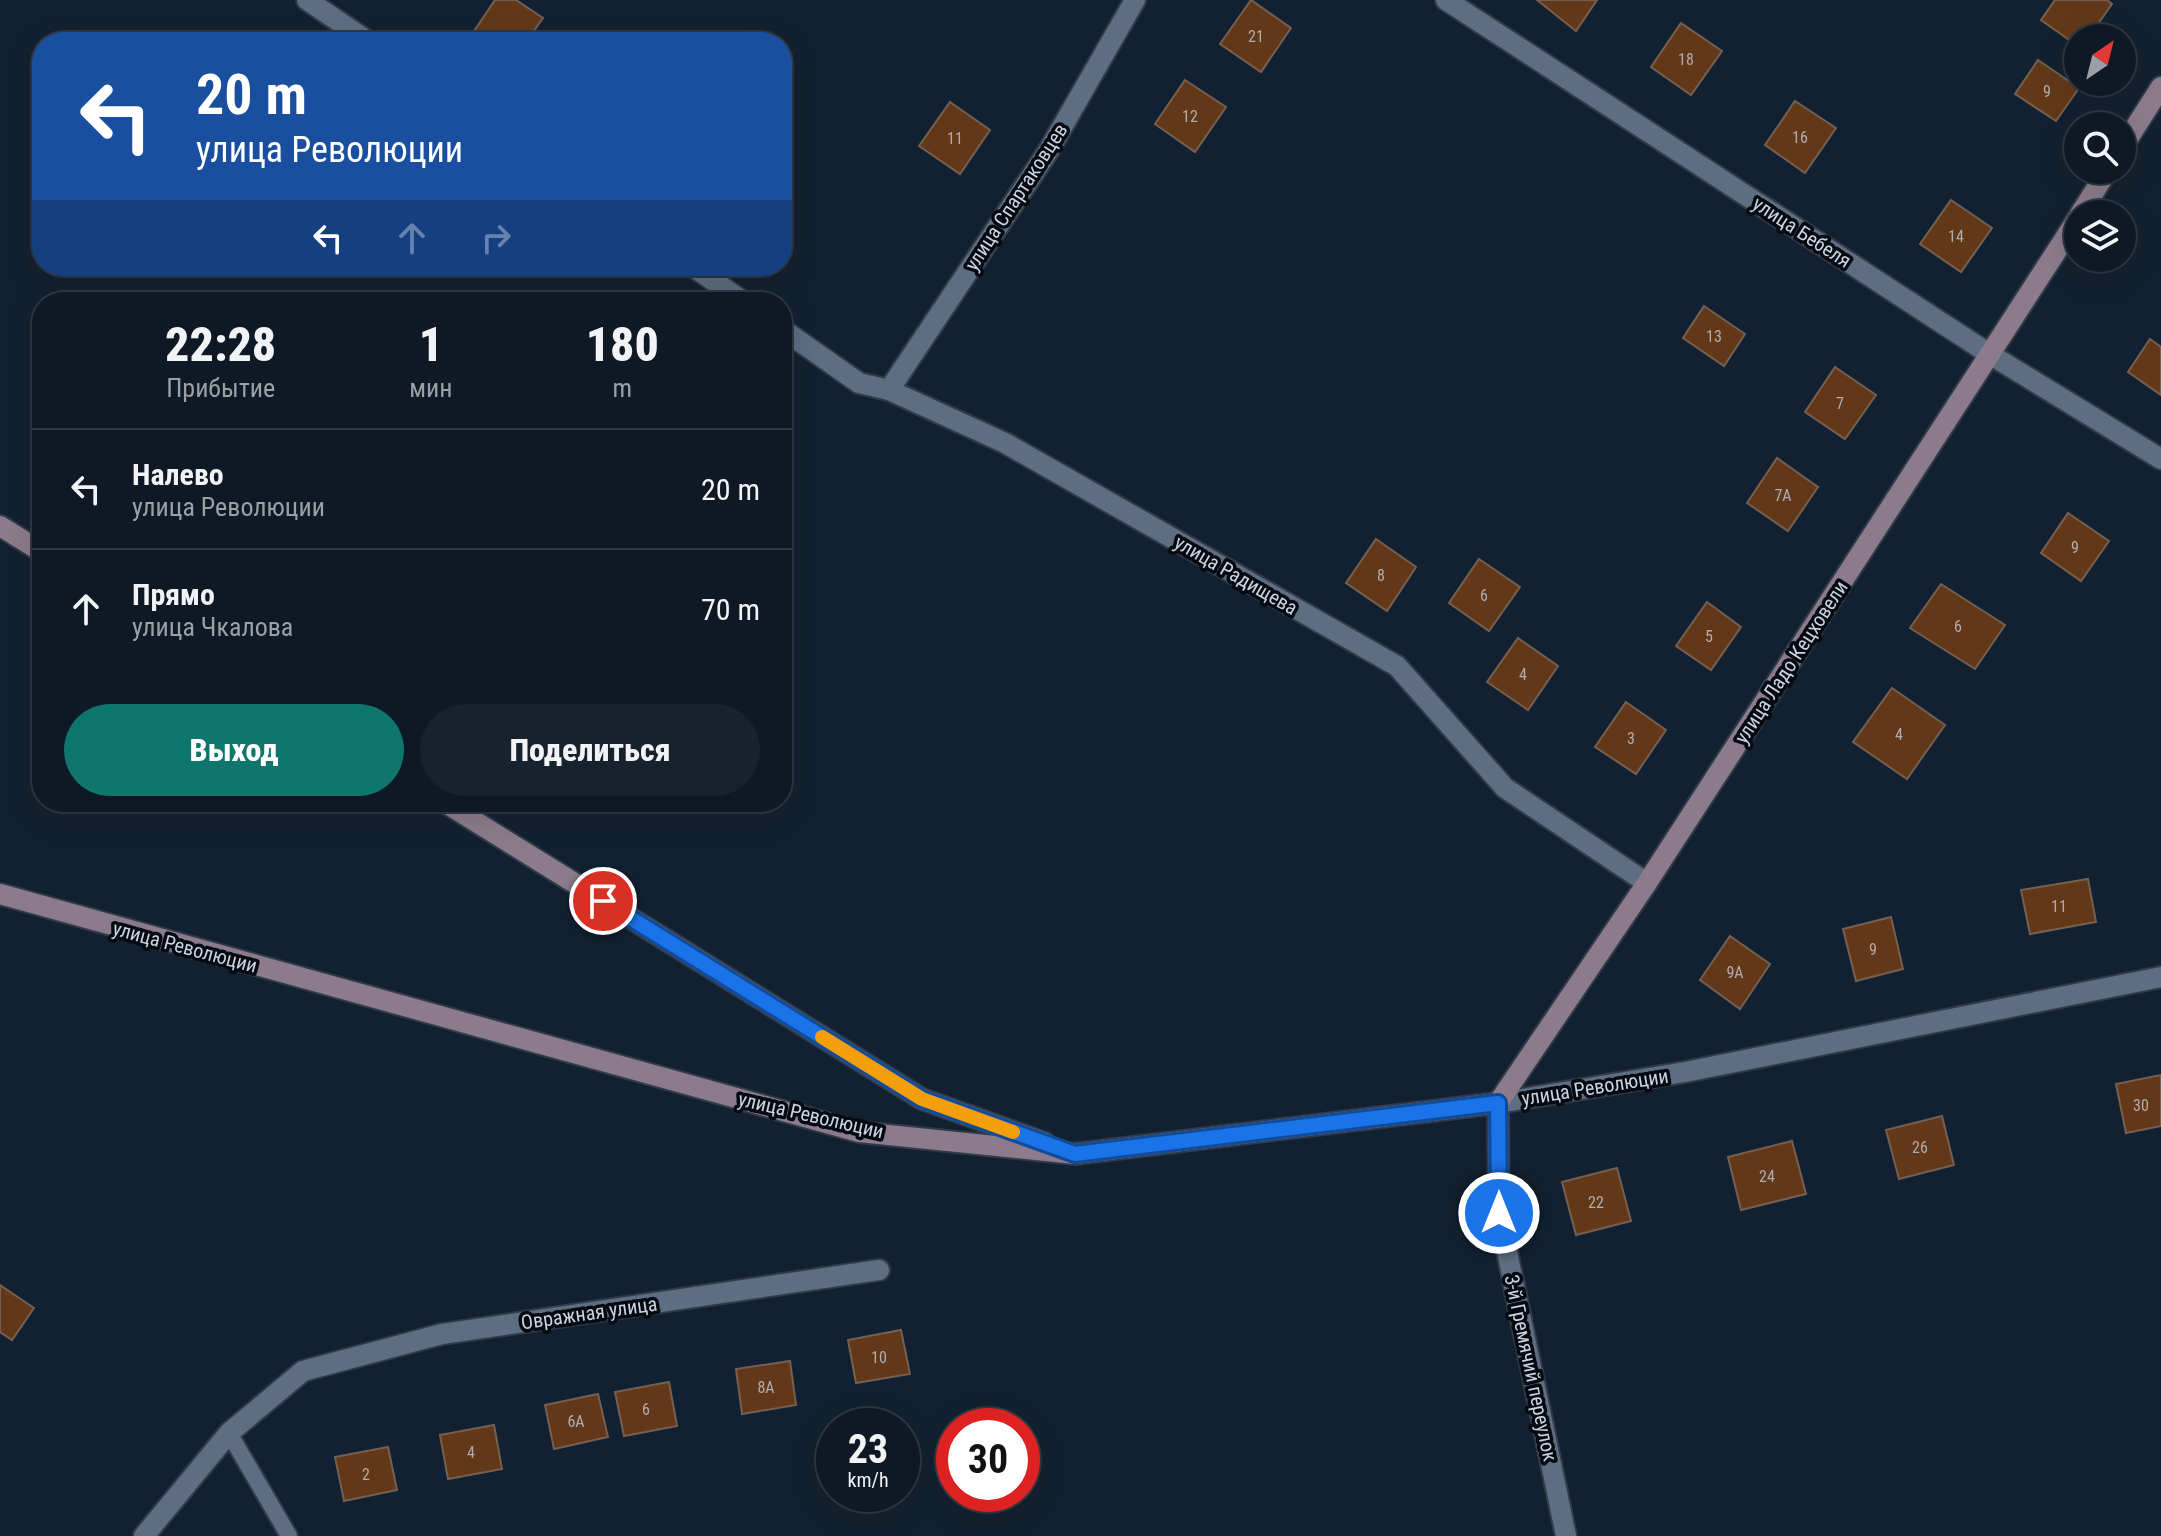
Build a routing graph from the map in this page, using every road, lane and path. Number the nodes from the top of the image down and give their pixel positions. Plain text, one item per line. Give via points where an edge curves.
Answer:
1 (307, 0) edge
2 (1135, 0) edge
3 (1446, 0) edge
4 (354, 32) edge
5 (2161, 87) edge
6 (2136, 126) edge
7 (2064, 240) edge
8 (706, 276) edge
9 (730, 292) edge
10 (792, 336) edge
11 (1991, 355) junction
12 (889, 390) junction
13 (2161, 459) edge
14 (0, 526) edge
15 (32, 546) edge
16 (460, 812) edge
17 (1647, 883) junction
18 (0, 894) edge
19 (2161, 977) edge
20 (1498, 1103) junction
21 (1075, 1154) junction
22 (879, 1270) dead end
23 (229, 1433) junction
24 (144, 1536) edge
25 (289, 1536) edge
26 (1566, 1536) edge

1 - 4 street
2 - 12 street, улица Спартаковцев via 1049,150
3 - 11 street, улица Бебеля
5 - 6 main road
7 - 11 main road, улица Ладо Кецховели
8 - 9 street
10 - 12 street, улица Радищева via 859,383
11 - 13 street, улица Бебеля
11 - 17 main road, улица Ладо Кецховели
12 - 17 street, улица Радищева via 1005,443 1397,666 1505,788
14 - 15 main road
16 - 21 main road via 922,1099
17 - 20 main road, улица Ладо Кецховели
18 - 21 main road, улица Революции via 859,1132
19 - 20 street, улица Революции via 1685,1072
20 - 21 main road, улица Революции
20 - 26 street, 3-й Гремячий переулок via 1499,1213
22 - 23 street, Овражная улица via 442,1334 303,1371
23 - 24 street
23 - 25 lane

